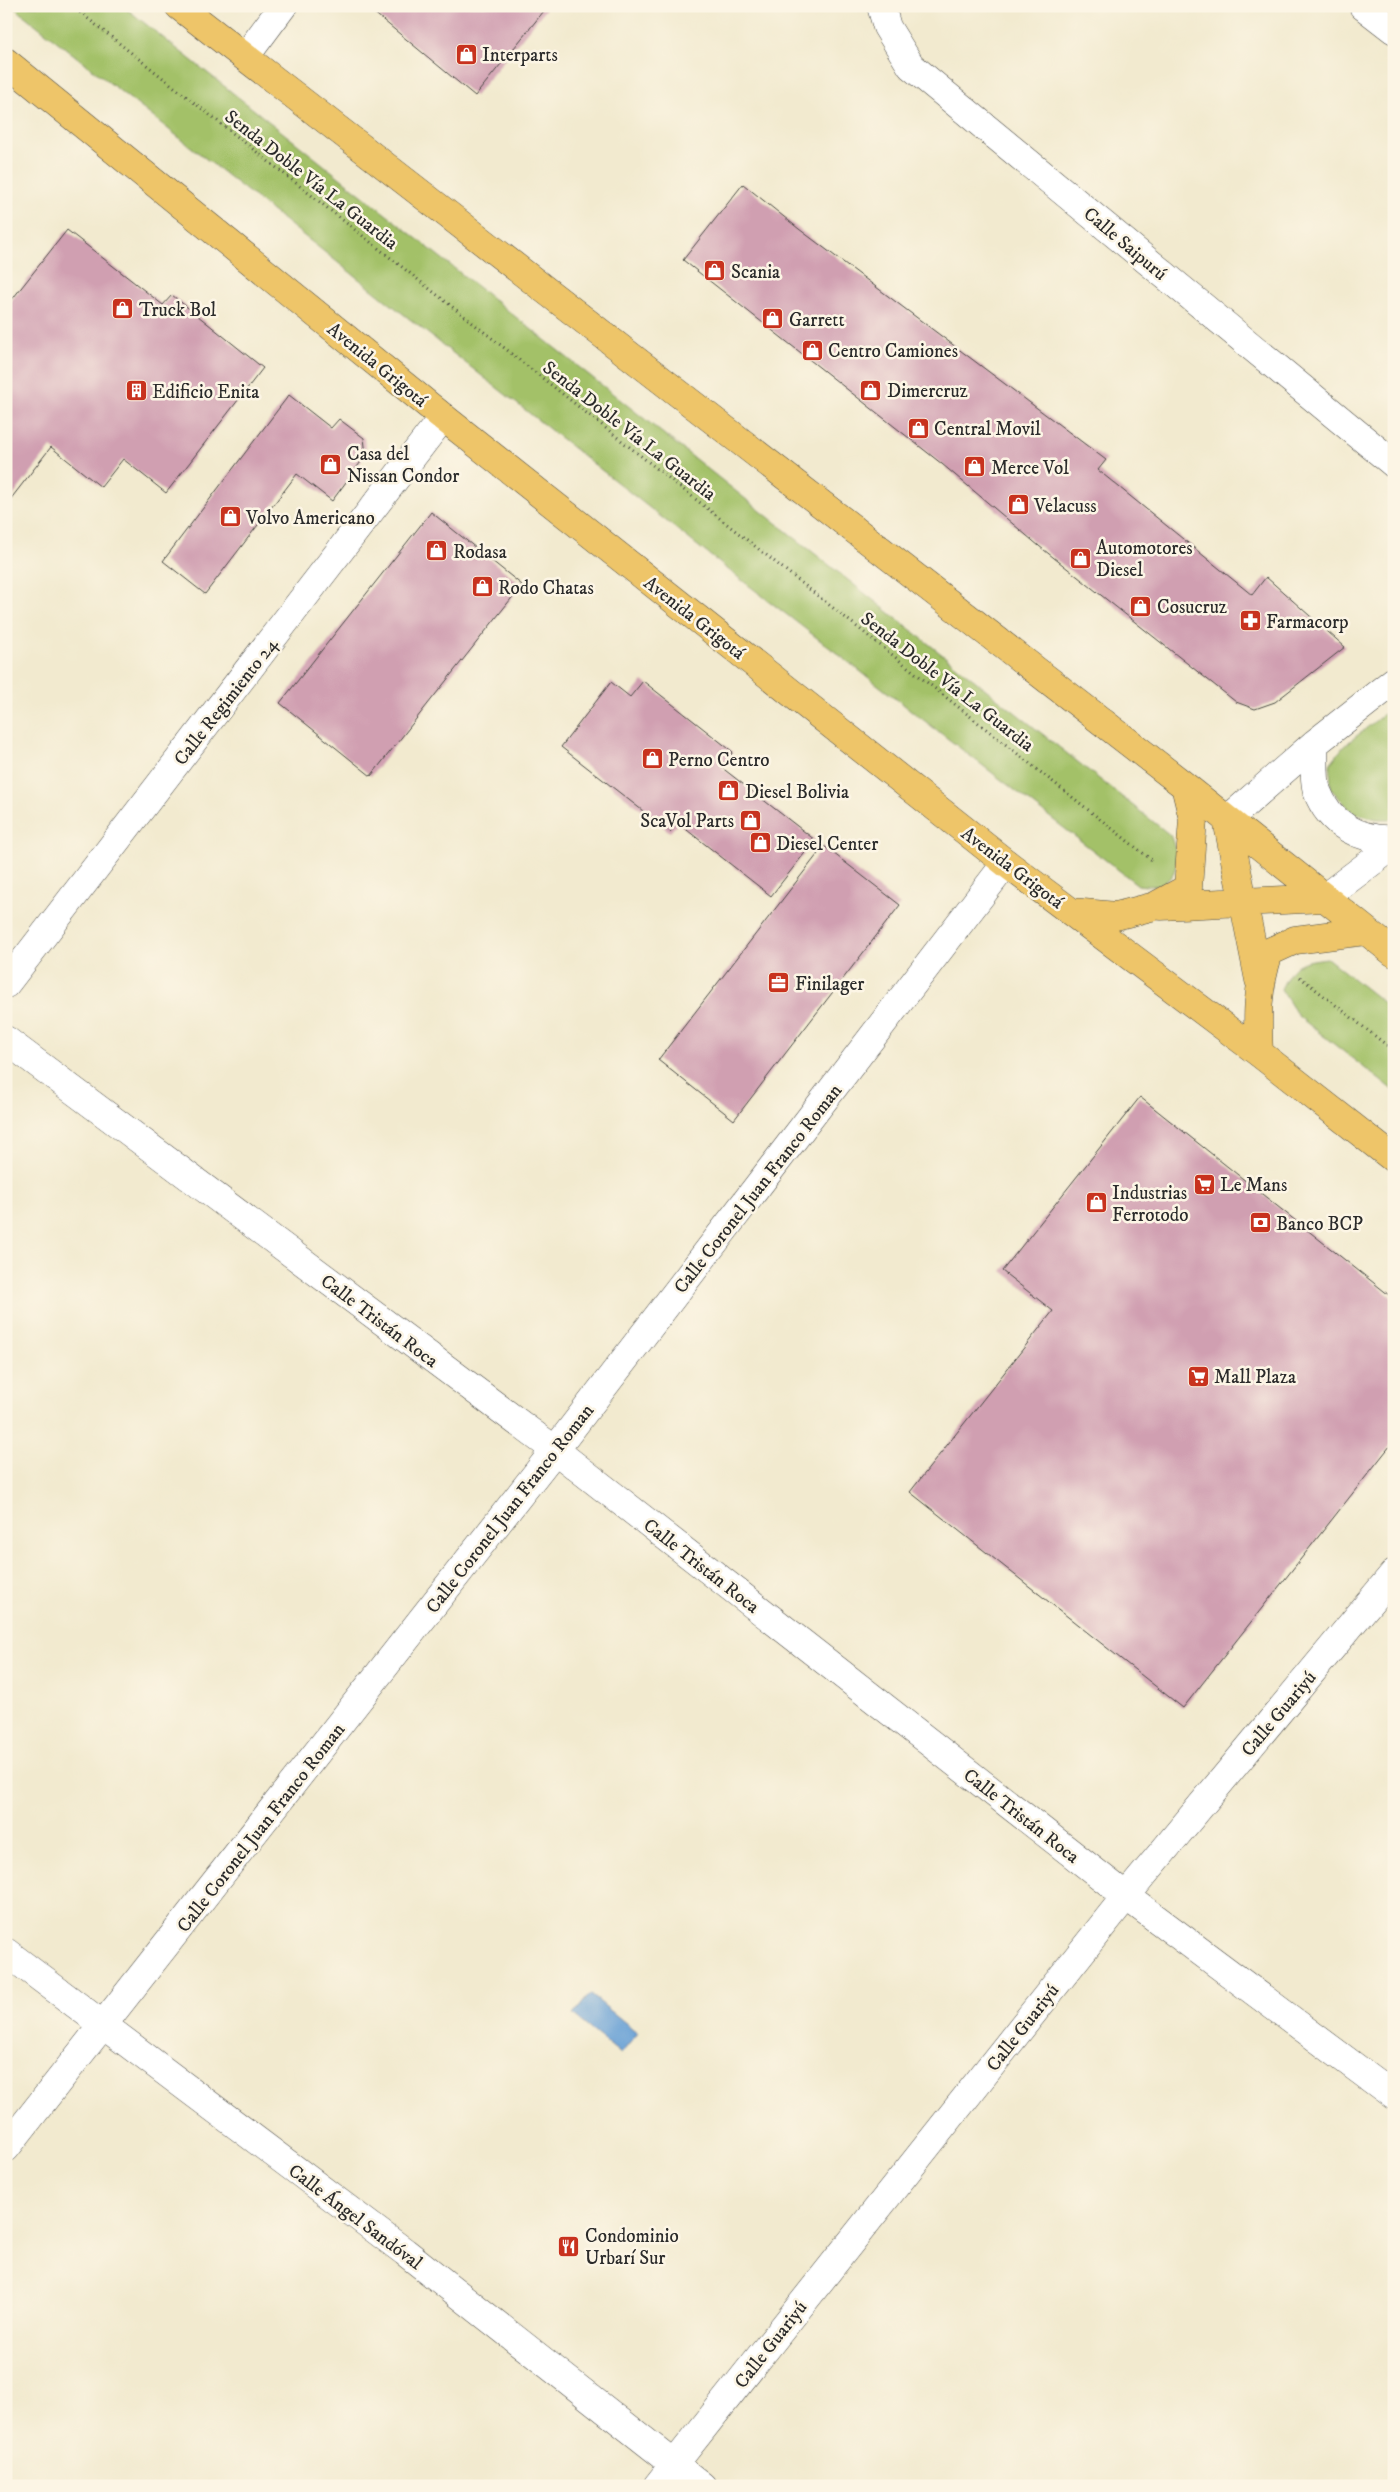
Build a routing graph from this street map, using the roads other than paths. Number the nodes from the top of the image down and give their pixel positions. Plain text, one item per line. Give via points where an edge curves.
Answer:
1 (179, 6) edge
2 (283, 6) edge
3 (881, 6) edge
4 (1364, 6) edge
5 (1394, 30) edge
6 (245, 57) junction
7 (6, 62) edge
8 (443, 417) junction
9 (1394, 464) edge
10 (1394, 681) edge
11 (1314, 744) junction
12 (1185, 786) junction
13 (1227, 820) junction
14 (1394, 839) edge
15 (1394, 845) edge
16 (1006, 864) junction
17 (1324, 898) junction
18 (1244, 903) junction
19 (1155, 906) junction
20 (1072, 912) junction
21 (1365, 931) junction
22 (1394, 953) edge
23 (6, 984) edge
24 (1259, 984) junction
25 (6, 1040) edge
26 (1259, 1053) junction
27 (1394, 1159) edge
28 (555, 1450) junction
29 (1394, 1574) edge
30 (1126, 1896) junction
31 (6, 1952) edge
32 (103, 2027) junction
33 (1394, 2096) edge
34 (6, 2148) edge
35 (674, 2465) junction
36 (657, 2486) edge
37 (702, 2486) edge

1 - 6 main road
2 - 6 street
3 - 9 street, Calle Saipurú via 887,27 911,66
4 - 5 street
6 - 12 main road
7 - 8 main road, Avenida Grigotá
8 - 16 main road, Avenida Grigotá
8 - 23 street, Calle Regimiento 24
10 - 11 street
11 - 13 street
11 - 14 street via 1317,790 1330,814 1351,832 1376,840
12 - 13 main road
12 - 19 main road via 1193,819 1188,888
13 - 17 main road
13 - 18 main road
15 - 17 street
16 - 20 main road, Avenida Grigotá
16 - 28 street, Calle Coronel Juan Franco Roman
17 - 18 main road
17 - 21 main road
18 - 19 main road
18 - 24 main road
19 - 20 main road via 1116,916
20 - 26 main road, Avenida Grigotá
21 - 22 main road
21 - 24 main road via 1295,940 1269,952
24 - 26 main road
25 - 28 street, Calle Tristán Roca
26 - 27 main road, Avenida Grigotá
28 - 30 street, Calle Tristán Roca
28 - 32 street, Calle Coronel Juan Franco Roman
29 - 30 street, Calle Guariyú
30 - 33 street, Calle Tristán Roca
30 - 35 street, Calle Guariyú
31 - 32 street, Calle Ángel Sandóval
32 - 34 street, Calle Coronel Juan Franco Roman
32 - 35 street, Calle Ángel Sandóval via 405,2252
35 - 36 street, Calle Guariyú
35 - 37 street, Calle Ángel Sandóval

